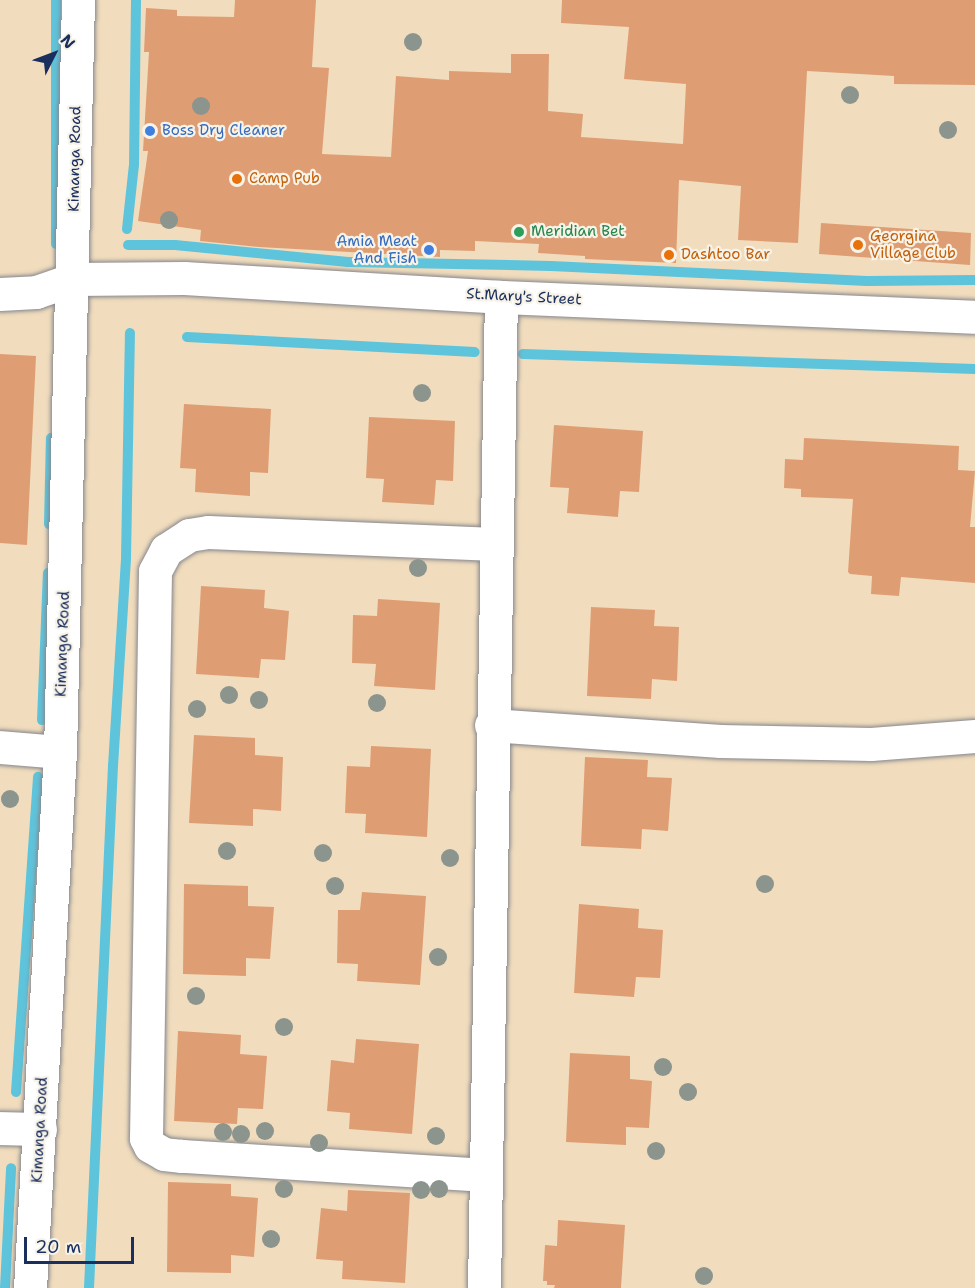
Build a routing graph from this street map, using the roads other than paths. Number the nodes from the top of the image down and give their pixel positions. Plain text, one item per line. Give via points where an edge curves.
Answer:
1 (78, 0) edge
2 (73, 279) junction
3 (0, 294) edge
4 (501, 297) junction
5 (975, 317) edge
6 (495, 544) junction
7 (491, 725) junction
8 (975, 736) edge
9 (0, 747) edge
10 (60, 752) junction
11 (0, 1128) edge
12 (40, 1129) junction
13 (486, 1175) junction
14 (30, 1288) edge
15 (484, 1288) edge

1 - 2 street, Kimanga Road
2 - 3 street, St.Mary's Street via 36,292
2 - 4 street, St.Mary's Street via 184,278
2 - 10 street, Kimanga Road
4 - 5 street, St.Mary's Street
4 - 6 street
6 - 7 street
6 - 13 street via 208,532 189,535 166,550 155,571 146,1114 146,1138 150,1146 164,1154
7 - 8 street via 743,741 871,744
7 - 13 street
9 - 10 street
10 - 12 street, Kimanga Road
11 - 12 street
12 - 14 street, Kimanga Road
13 - 15 street

